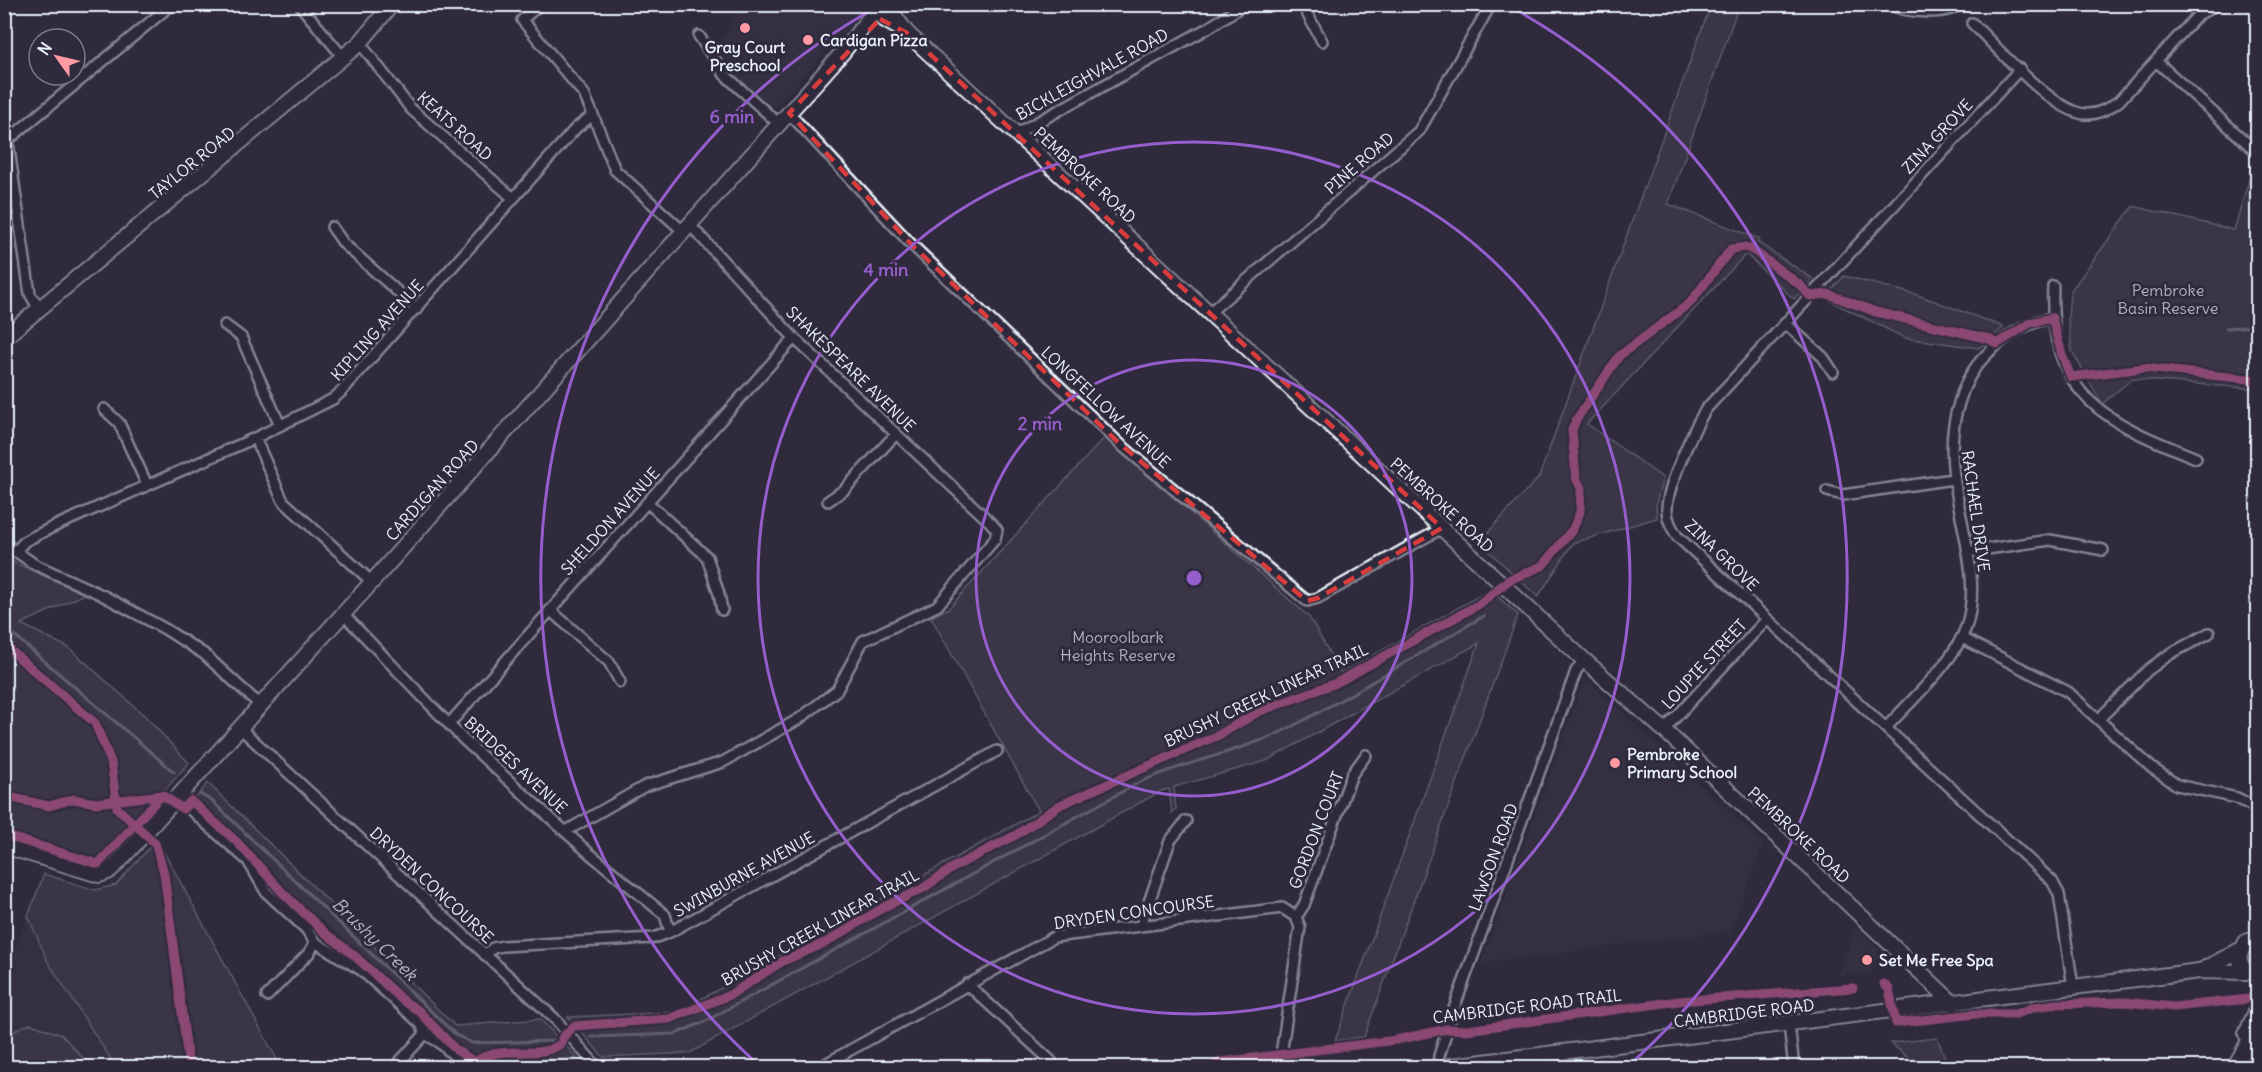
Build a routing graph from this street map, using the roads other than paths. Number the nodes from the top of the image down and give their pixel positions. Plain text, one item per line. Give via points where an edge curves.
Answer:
1 (172, 4) edge
2 (299, 4) edge
3 (392, 4) edge
4 (540, 4) edge
5 (1245, 4) edge
6 (1302, 4) edge
7 (1491, 4) edge
8 (1889, 4) edge
9 (1959, 4) edge
10 (2217, 4) edge
11 (882, 10) edge
12 (1972, 23) dead end
13 (699, 36) dead end
14 (1322, 41) dead end
15 (360, 43) junction
16 (343, 57) junction
17 (2156, 61) junction
18 (2020, 69) junction
19 (789, 113) junction
20 (4, 115) edge
21 (593, 115) junction
22 (779, 124) junction
23 (1016, 134) junction
24 (8, 140) junction
25 (2258, 153) edge
26 (513, 198) junction
27 (333, 227) dead end
28 (687, 229) junction
29 (2053, 286) dead end
30 (39, 309) junction
31 (417, 309) junction
32 (1209, 313) junction
33 (2052, 318) junction
34 (1786, 324) junction
35 (225, 325) dead end
36 (4, 338) edge
37 (794, 338) junction
38 (1833, 372) dead end
39 (104, 409) dead end
40 (280, 425) junction
41 (896, 434) junction
42 (255, 438) junction
43 (2196, 458) dead end
44 (1953, 479) junction
45 (147, 484) junction
46 (1827, 491) dead end
47 (828, 501) dead end
48 (647, 502) junction
49 (1442, 528) junction
50 (4, 543) edge
51 (2103, 550) dead end
52 (15, 552) junction
53 (1967, 552) junction
54 (372, 582) junction
55 (550, 610) junction
56 (722, 610) dead end
57 (343, 614) junction
58 (1767, 619) junction
59 (2209, 633) dead end
60 (1962, 639) junction
61 (1584, 660) junction
62 (620, 682) dead end
63 (260, 705) junction
64 (2099, 719) junction
65 (449, 724) junction
66 (240, 728) junction
67 (1886, 728) junction
68 (1664, 730) junction
69 (997, 752) dead end
70 (1366, 755) dead end
71 (176, 797) junction
72 (2258, 808) edge
73 (1186, 821) dead end
74 (566, 831) junction
75 (4, 846) edge
76 (1296, 917) junction
77 (1141, 925) junction
78 (670, 932) junction
79 (2258, 938) edge
80 (315, 942) junction
81 (2240, 950) junction
82 (485, 955) junction
83 (2199, 971) junction
84 (2252, 973) edge
85 (967, 984) junction
86 (2073, 987) junction
87 (2258, 987) edge
88 (267, 996) dead end
89 (1954, 1004) junction
90 (2258, 1007) edge
91 (1789, 1024) junction
92 (2258, 1025) edge
93 (425, 1034) junction
94 (2244, 1045) junction
95 (1051, 1061) dead end
96 (1437, 1067) edge
97 (394, 1068) edge
98 (468, 1068) edge
99 (598, 1068) edge
100 (818, 1068) edge
101 (1279, 1068) edge
102 (1794, 1068) edge
103 (2234, 1068) edge

1 - 24 street
2 - 16 street
3 - 15 street, TAYLOR ROAD
4 - 21 street via 522,20 584,94
5 - 23 street, BICKLEIGHVALE ROAD
6 - 14 street
7 - 32 street, PINE ROAD via 1419,131
8 - 9 street via 1934,12
10 - 17 street via 2198,15
11 - 19 street, CARDIGAN ROAD
11 - 23 street, PEMBROKE ROAD
12 - 18 street
13 - 22 street via 725,75
15 - 16 street, TAYLOR ROAD
15 - 26 street, KEATS ROAD via 411,109
16 - 30 street, TAYLOR ROAD
17 - 18 street via 2119,101 2088,114 2058,105
17 - 25 street
18 - 34 street, ZINA GROVE
19 - 22 street, CARDIGAN ROAD
19 - 49 street, LONGFELLOW AVENUE via 910,244 1120,444 1307,601
20 - 24 street
21 - 26 street, KIPLING AVENUE via 576,128
21 - 28 street, SHAKESPEARE AVENUE via 615,170
22 - 28 street, CARDIGAN ROAD
23 - 32 street, PEMBROKE ROAD
24 - 30 street via 30,294
26 - 31 street, KIPLING AVENUE
27 - 31 street via 344,244
28 - 37 street, SHAKESPEARE AVENUE
28 - 54 street, CARDIGAN ROAD
29 - 33 street
30 - 36 street, TAYLOR ROAD
31 - 40 street, KIPLING AVENUE via 333,399
32 - 49 street, PEMBROKE ROAD
33 - 43 street via 2071,377 2096,408 2147,439
33 - 44 street, RACHAEL DRIVE via 2030,323 1997,344 1971,374 1953,421
34 - 38 street via 1823,357
34 - 58 street, ZINA GROVE via 1697,423 1667,511 1677,536
35 - 40 street via 241,337
37 - 41 street, SHAKESPEARE AVENUE
37 - 48 street, SHELDON AVENUE
39 - 45 street via 119,423
40 - 42 street, KIPLING AVENUE
41 - 47 street via 844,490
41 - 74 street, SHAKESPEARE AVENUE via 997,530 988,550 937,606 862,641 837,690 799,719 723,762 645,786
42 - 45 street, KIPLING AVENUE
42 - 54 street via 284,501
44 - 46 street via 1843,495
44 - 53 street, RACHAEL DRIVE
45 - 52 street, KIPLING AVENUE via 26,541
48 - 55 street, SHELDON AVENUE
48 - 56 street via 707,557
49 - 61 street, PEMBROKE ROAD
50 - 52 street
51 - 53 street via 2050,540
52 - 63 street via 165,629 204,654
53 - 60 street, RACHAEL DRIVE via 1972,596
54 - 57 street, CARDIGAN ROAD
55 - 62 street via 609,662
55 - 65 street, SHELDON AVENUE
57 - 63 street, CARDIGAN ROAD
57 - 65 street, BRIDGES AVENUE
58 - 67 street, ZINA GROVE
58 - 68 street, LOUPIE STREET
59 - 64 street via 2148,670
60 - 64 street via 2068,692
60 - 67 street, RACHAEL DRIVE
61 - 68 street, PEMBROKE ROAD
61 - 96 street, LAWSON ROAD via 1576,671 1452,1014
63 - 66 street, CARDIGAN ROAD
64 - 72 street via 2152,768 2177,785 2237,798
65 - 74 street, BRIDGES AVENUE
66 - 71 street, CARDIGAN ROAD
66 - 82 street, DRYDEN CONCOURSE
67 - 86 street, ZINA GROVE via 2052,881 2059,894
68 - 89 street, PEMBROKE ROAD
69 - 78 street, SWINBURNE AVENUE
70 - 76 street, GORDON COURT via 1352,774 1304,905
71 - 75 street, CARDIGAN ROAD via 108,872 89,873
71 - 80 street via 242,855 266,892
73 - 77 street via 1170,841
74 - 78 street, BRIDGES AVENUE via 665,915
76 - 77 street, DRYDEN CONCOURSE via 1288,910 1276,908
76 - 101 street via 1300,932
77 - 85 street, DRYDEN CONCOURSE via 1054,937
78 - 82 street, SWINBURNE AVENUE via 654,938 503,946
79 - 81 street, CAMBRIDGE ROAD via 2246,942
80 - 88 street
80 - 93 street via 369,976 418,1021
81 - 83 street, CAMBRIDGE ROAD
81 - 84 street via 2240,962
82 - 99 street, DRYDEN CONCOURSE via 561,1025
83 - 84 street, CAMBRIDGE ROAD
83 - 86 street, CAMBRIDGE ROAD
84 - 87 street
85 - 95 street
85 - 100 street, DRYDEN CONCOURSE
86 - 89 street, CAMBRIDGE ROAD
89 - 91 street, CAMBRIDGE ROAD
90 - 94 street
91 - 96 street, CAMBRIDGE ROAD
91 - 102 street
92 - 94 street
93 - 97 street
93 - 98 street via 440,1042
94 - 103 street

